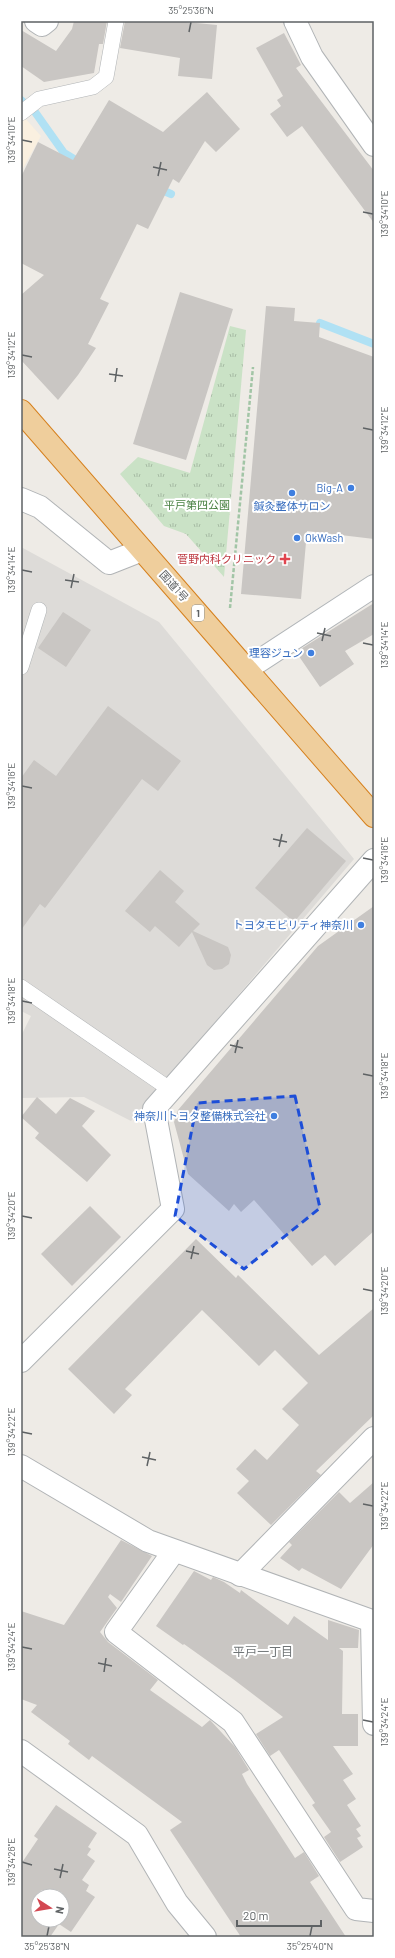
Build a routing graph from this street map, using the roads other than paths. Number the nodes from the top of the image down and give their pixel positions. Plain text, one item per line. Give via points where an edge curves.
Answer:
1 (36, 21) edge
2 (48, 21) edge
3 (116, 21) edge
4 (295, 21) edge
5 (22, 113) edge
6 (372, 141) edge
7 (21, 411) edge
8 (21, 499) edge
9 (142, 550) junction
10 (374, 586) edge
11 (39, 610) dead end
12 (21, 667) edge
13 (247, 669) junction
14 (374, 816) edge
15 (374, 860) edge
16 (21, 988) edge
17 (171, 1090) junction
18 (21, 1361) edge
19 (374, 1438) edge
20 (21, 1466) edge
21 (174, 1550) junction
22 (240, 1575) junction
23 (374, 1724) edge
24 (21, 1751) edge
25 (374, 1911) edge
26 (205, 1937) edge

1 - 2 street via 42,25
3 - 5 lane via 106,77 93,88 40,99
4 - 6 street via 312,57
7 - 9 highway, 国道1号 / 1
8 - 9 street via 40,507 109,563
9 - 13 highway, 国道1号 / 1
10 - 13 street
11 - 12 lane
13 - 14 highway, 国道1号 / 1
15 - 17 street
16 - 17 lane
17 - 18 street via 154,1109 173,1209
19 - 22 street
20 - 21 street via 148,1541
21 - 22 street
21 - 25 street via 116,1632 233,1722 356,1909
22 - 23 street via 372,1621
24 - 26 street via 137,1835 177,1903

